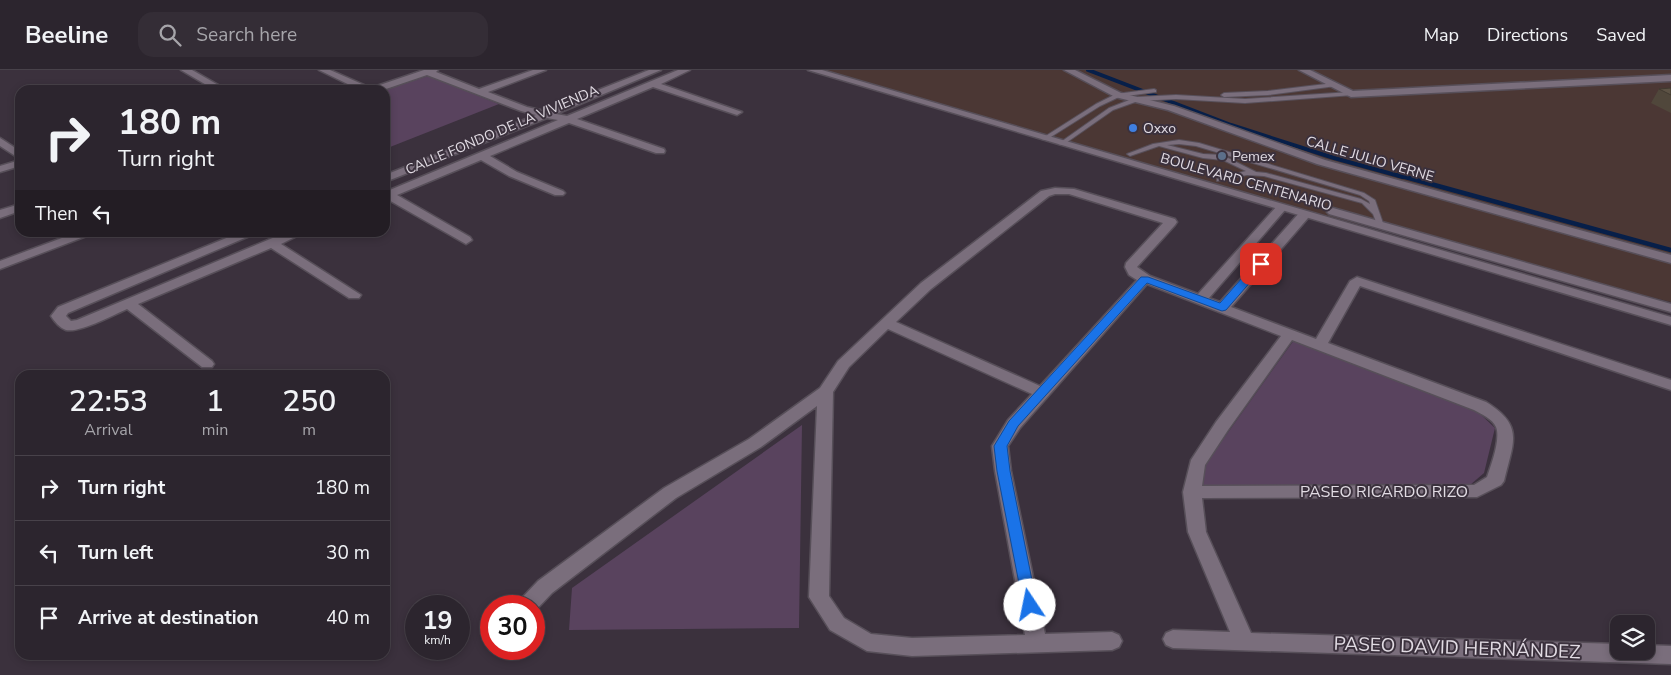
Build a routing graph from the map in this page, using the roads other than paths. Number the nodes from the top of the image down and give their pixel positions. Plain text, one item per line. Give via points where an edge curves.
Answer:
1 (185, 70) edge
2 (323, 70) edge
3 (542, 70) edge
4 (657, 70) edge
5 (686, 70) edge
6 (812, 70) edge
7 (1068, 70) edge
8 (1303, 70) edge
9 (431, 71) edge
10 (837, 72) edge
11 (1671, 78) edge
12 (652, 84) junction
13 (213, 85) edge
14 (357, 85) edge
15 (389, 85) edge
16 (1334, 85) junction
17 (479, 92) junction
18 (1351, 94) junction
19 (1118, 95) junction
20 (1140, 96) junction
21 (1176, 97) joint
22 (737, 112) dead end
23 (546, 114) junction
24 (568, 120) junction
25 (1054, 132) junction
26 (1044, 139) junction
27 (1066, 140) junction
28 (0, 141) edge
29 (1157, 144) junction
30 (1198, 144) junction
31 (660, 151) dead end
32 (15, 152) edge
33 (1130, 154) junction
34 (482, 156) junction
35 (1224, 158) junction
36 (15, 164) edge
37 (1274, 168) junction
38 (0, 169) edge
39 (1253, 173) junction
40 (390, 177) edge
41 (1219, 180) junction
42 (559, 193) dead end
43 (390, 194) edge
44 (390, 197) edge
45 (1281, 208) junction
46 (15, 209) edge
47 (1376, 213) junction
48 (0, 214) edge
49 (1304, 215) junction
50 (1380, 226) junction
51 (77, 237) edge
52 (241, 237) edge
53 (288, 237) edge
54 (466, 240) dead end
55 (1438, 242) junction
56 (273, 244) junction
57 (1671, 259) edge
58 (1, 265) dead end
59 (1518, 277) junction
60 (1145, 279) junction
61 (354, 295) dead end
62 (1201, 300) junction
63 (129, 304) junction
64 (1665, 306) edge
65 (1222, 308) junction
66 (1671, 321) edge
67 (886, 323) junction
68 (1290, 333) junction
69 (1320, 344) junction
70 (207, 364) dead end
71 (1671, 385) edge
72 (825, 392) junction
73 (1040, 392) junction
74 (1192, 492) junction
75 (537, 595) edge
76 (1173, 638) dead end
77 (1112, 641) dead end
78 (1244, 641) junction
79 (1037, 644) junction
80 (1671, 655) edge

1 - 13 street
2 - 14 street
3 - 17 street
4 - 23 street, CALLE FONDO DE LA VIVIENDA
5 - 12 street, CALLE FONDO DE LA VIVIENDA
6 - 10 street, BOULEVARD CENTENARIO
7 - 19 street, CALLE JULIO VERNE
8 - 16 street
9 - 15 street
9 - 17 street
10 - 25 street, BOULEVARD CENTENARIO
10 - 26 street, BOULEVARD CENTENARIO
11 - 18 street
12 - 22 street
12 - 24 street, CALLE FONDO DE LA VIVIENDA
16 - 18 street
16 - 20 lane via 1268,93 1226,95 1156,91
17 - 23 street
18 - 21 lane via 1246,101
19 - 20 street, CALLE JULIO VERNE
19 - 25 lane
20 - 21 lane
20 - 27 lane via 1111,108
20 - 57 street, CALLE JULIO VERNE via 1322,162
23 - 24 street
23 - 40 street, CALLE FONDO DE LA VIVIENDA
24 - 31 street
24 - 34 street, CALLE FONDO DE LA VIVIENDA
25 - 26 lane
25 - 27 street, BOULEVARD CENTENARIO
26 - 27 street, BOULEVARD CENTENARIO
27 - 33 street, BOULEVARD CENTENARIO
27 - 45 street, BOULEVARD CENTENARIO
28 - 32 street
29 - 30 lane via 1169,141
29 - 33 lane
29 - 35 lane
30 - 35 lane
30 - 37 lane
33 - 41 street, BOULEVARD CENTENARIO
34 - 42 street via 513,174
34 - 43 street, CALLE FONDO DE LA VIVIENDA
35 - 39 lane
36 - 38 street
37 - 39 lane
37 - 47 lane via 1362,194 1372,200
39 - 41 lane
39 - 47 lane via 1359,200
41 - 50 street, BOULEVARD CENTENARIO
44 - 54 street
45 - 49 street, BOULEVARD CENTENARIO
45 - 55 street via 1301,208
45 - 62 street
46 - 48 street
47 - 50 lane
49 - 59 street, BOULEVARD CENTENARIO
49 - 65 street
50 - 55 street, BOULEVARD CENTENARIO
51 - 58 street
52 - 63 street via 63,310 58,316 68,326 73,326
53 - 56 street
55 - 64 street, BOULEVARD CENTENARIO
56 - 61 street
56 - 63 street
59 - 64 street via 1624,303
59 - 66 street, BOULEVARD CENTENARIO
60 - 62 street
60 - 67 street via 1134,272 1132,262 1170,222 1085,194 1055,191 1045,194 974,247
60 - 73 street
62 - 65 street
63 - 70 street
65 - 68 street
67 - 72 street via 843,364
67 - 73 street
68 - 69 street
68 - 74 street via 1197,464
69 - 71 street via 1358,281
69 - 74 street, PASEO RICARDO RIZO via 1494,414 1504,426 1495,481 1468,492
72 - 75 street via 755,443 670,492
72 - 79 street via 819,597 837,624 867,642 912,647
73 - 79 street via 1000,446
74 - 78 street via 1196,532
76 - 78 street, PASEO DAVID HERNÁNDEZ
77 - 79 street
78 - 80 street, PASEO DAVID HERNÁNDEZ

